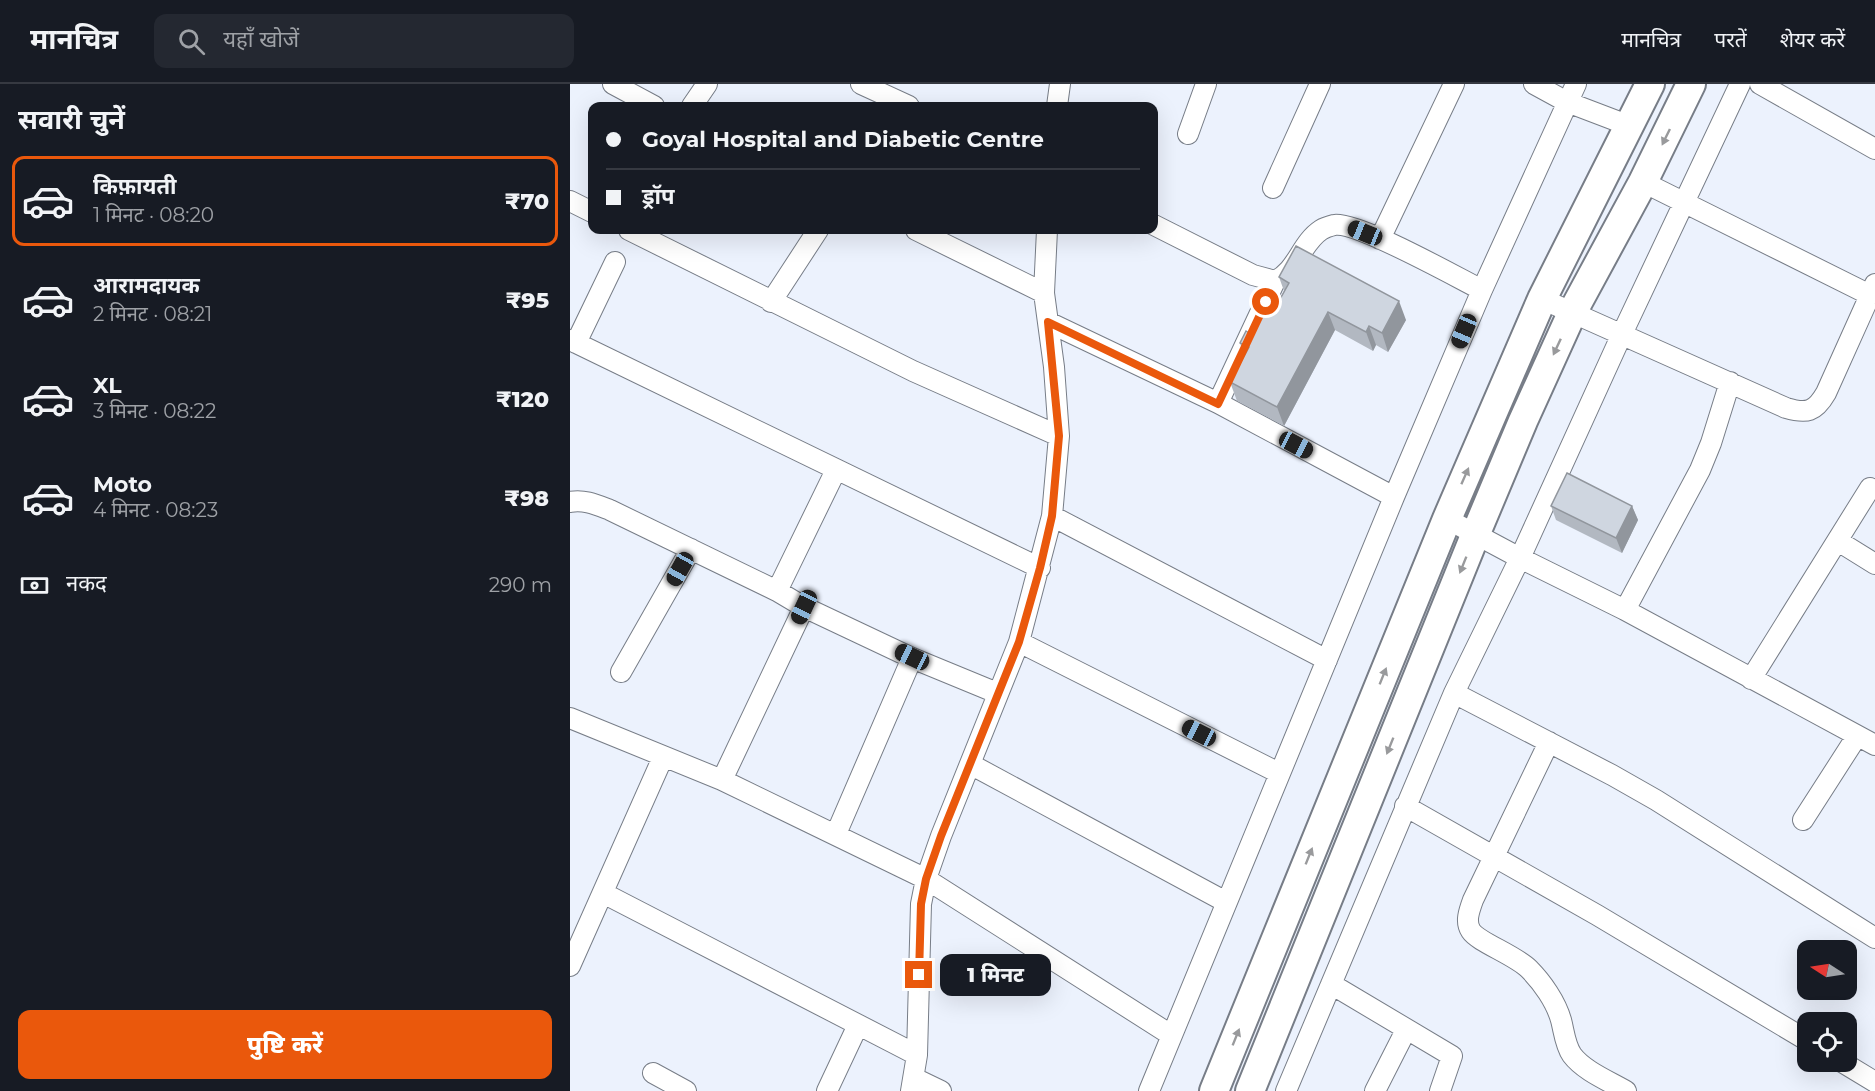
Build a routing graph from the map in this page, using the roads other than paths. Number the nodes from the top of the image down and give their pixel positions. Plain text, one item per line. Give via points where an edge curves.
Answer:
1 (613, 84) edge
2 (707, 84) edge
3 (861, 84) edge
4 (1060, 84) edge
5 (1206, 84) edge
6 (1320, 84) edge
7 (1454, 84) edge
8 (1534, 84) edge
9 (1576, 84) edge
10 (1650, 84) edge
11 (1691, 84) edge
12 (1740, 84) edge
13 (1760, 84) edge
14 (647, 102) edge
15 (695, 102) edge
16 (900, 102) edge
17 (1058, 102) edge
18 (1567, 102) junction
19 (1630, 126) junction
20 (1188, 134) dead end
21 (1875, 149) edge
22 (1643, 182) junction
23 (1273, 188) dead end
24 (570, 201) edge
25 (1685, 202) junction
26 (588, 210) edge
27 (1158, 227) edge
28 (640, 234) edge
29 (815, 234) edge
30 (924, 234) edge
31 (1047, 234) edge
32 (1380, 239) junction
33 (615, 262) dead end
34 (1275, 281) junction
35 (1872, 289) edge
36 (1482, 290) junction
37 (1044, 294) junction
38 (1542, 299) junction
39 (771, 302) junction
40 (1572, 313) junction
41 (1048, 322) junction
42 (1622, 334) junction
43 (573, 342) edge
44 (1730, 382) junction
45 (1218, 404) junction
46 (1059, 436) junction
47 (836, 470) junction
48 (1870, 488) dead end
49 (1394, 497) junction
50 (570, 502) edge
51 (1052, 516) junction
52 (1447, 519) junction
53 (1476, 533) junction
54 (1838, 541) junction
55 (691, 549) junction
56 (1520, 558) junction
57 (1875, 564) edge
58 (1040, 568) junction
59 (777, 591) junction
60 (804, 607) junction
61 (1625, 610) junction
62 (1019, 642) junction
63 (912, 657) junction
64 (1327, 660) junction
65 (621, 672) dead end
66 (1751, 679) junction
67 (997, 693) junction
68 (1455, 693) junction
69 (570, 718) edge
70 (1866, 741) edge
71 (1549, 742) junction
72 (663, 757) junction
73 (970, 764) junction
74 (1279, 773) junction
75 (722, 780) junction
76 (1405, 806) junction
77 (1803, 820) dead end
78 (836, 834) junction
79 (1493, 858) junction
80 (926, 879) junction
81 (603, 893) junction
82 (1226, 902) junction
83 (1875, 938) edge
84 (570, 966) edge
85 (1331, 984) junction
86 (858, 1025) junction
87 (1406, 1030) junction
88 (1797, 1034) edge
89 (1171, 1035) junction
90 (917, 1054) junction
91 (1857, 1071) edge
92 (652, 1073) dead end
93 (1875, 1082) edge
94 (912, 1084) edge
95 (686, 1091) edge
96 (827, 1091) edge
97 (941, 1091) edge
98 (1149, 1091) edge
99 (1214, 1091) edge
100 (1250, 1091) edge
101 (1286, 1091) edge
102 (1375, 1091) edge
103 (1440, 1091) edge
104 (1626, 1091) edge

1 - 14 street
2 - 15 street
3 - 16 street
4 - 17 street
5 - 20 street
6 - 23 street
7 - 32 street
8 - 18 street
9 - 18 street
10 - 19 main road
11 -> 22 main road
12 - 25 street
13 - 21 street
18 - 19 street
18 - 36 street
19 - 38 main road
22 - 25 street
22 - 40 main road
24 - 26 street
25 - 35 street
25 - 42 street
27 - 34 street via 1253,275
28 - 39 street
29 - 39 street
30 - 37 street
31 - 37 street
32 - 34 street via 1351,227 1334,225 1321,230 1285,277
32 - 36 street
33 - 43 street
34 - 45 street
35 - 44 street via 1827,393 1811,410 1786,408
36 - 49 street
37 - 41 street
38 - 40 street
52 -> 38 main road
39 - 46 street
40 - 42 street
40 -> 53 main road
41 - 45 street
41 - 46 street
42 - 44 street
42 - 56 street
43 - 47 street
44 - 61 street via 1700,471
45 - 49 street
46 - 51 street
47 - 58 street
47 - 59 street
48 - 54 street
49 - 64 street
50 - 55 street via 591,502
51 - 58 street
51 - 64 street
52 - 53 street
99 -> 52 main road
53 - 56 street
53 -> 100 main road
54 - 57 street
54 - 66 street
55 - 59 street
55 - 65 street
56 - 61 street
56 - 68 street
58 - 62 street
59 - 60 street
60 - 63 street
60 - 75 street
61 - 66 street
62 - 67 street
62 - 74 street
63 - 67 street
63 - 78 street
64 - 74 street
66 - 70 street
67 - 73 street
68 - 71 street
68 - 76 street
69 - 72 street
70 - 77 street
71 - 79 street
71 - 83 street via 1656,801
72 - 75 street
72 - 81 street
73 - 80 street
73 - 82 street
74 - 82 street
75 - 78 street
76 - 79 street
76 - 85 street
78 - 80 street
79 - 88 street via 1580,905
79 - 104 street via 1469,912 1472,933 1530,970 1553,1002 1571,1054
80 - 89 street
80 - 90 street via 921,904
81 - 84 street
81 - 86 street
82 - 89 street
85 - 87 street
85 - 101 street
86 - 90 street
86 - 96 street
87 - 102 street
87 - 103 street via 1452,1056
89 - 98 street
90 - 94 street
91 - 93 street
92 - 95 street
94 - 97 street

